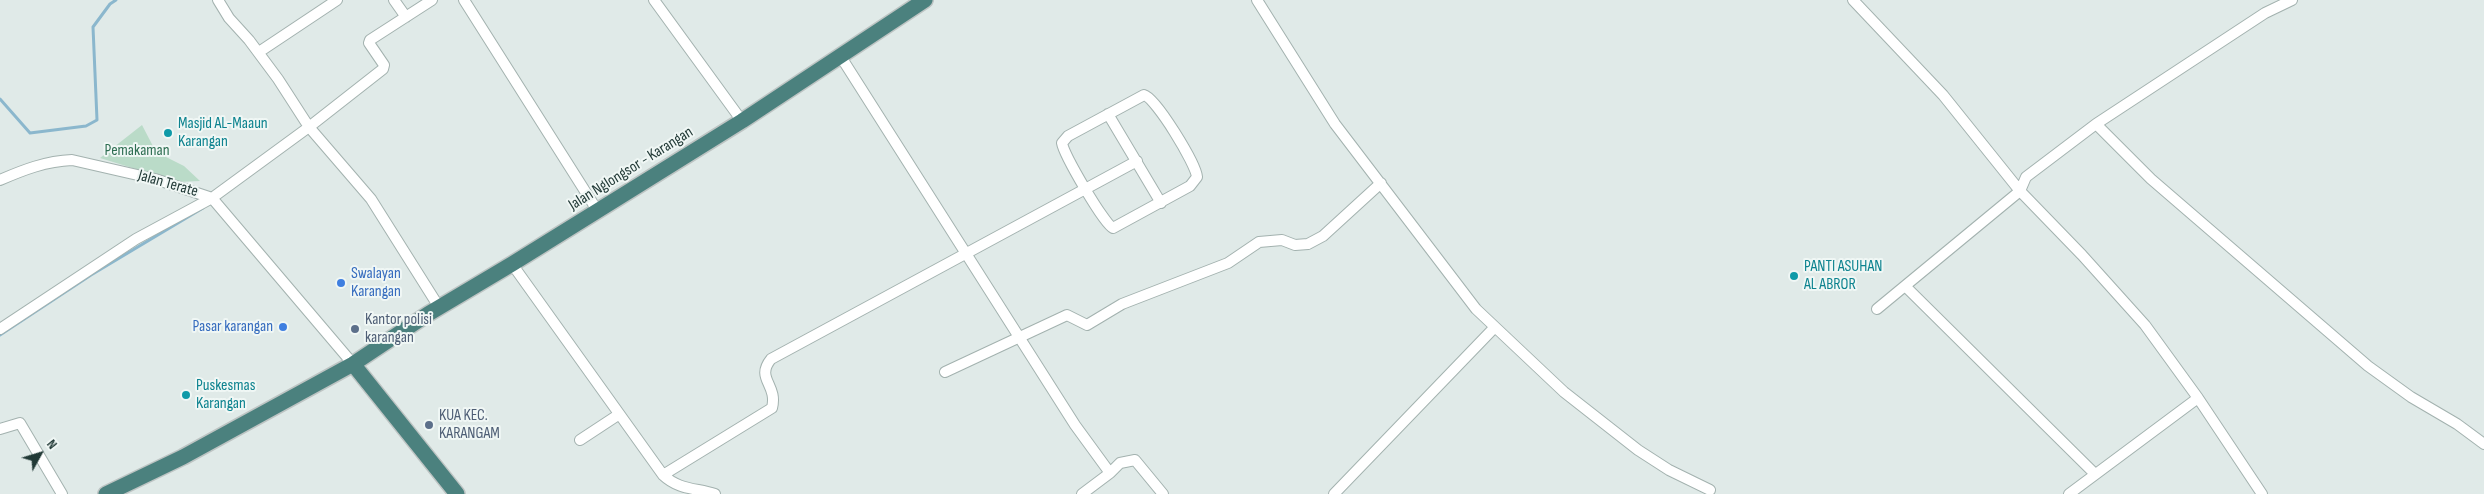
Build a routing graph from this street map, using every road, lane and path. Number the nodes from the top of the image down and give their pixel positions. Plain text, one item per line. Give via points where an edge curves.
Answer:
1 (337, 0) edge
2 (394, 0) edge
3 (432, 0) edge
4 (464, 0) edge
5 (654, 0) edge
6 (925, 0) edge
7 (1256, 0) edge
8 (1854, 0) edge
9 (2292, 0) edge
10 (220, 4) edge
11 (406, 16) junction
12 (258, 52) junction
13 (841, 57) junction
14 (1108, 114) junction
15 (742, 121) junction
16 (2096, 124) junction
17 (309, 127) junction
18 (1137, 161) junction
19 (0, 180) edge
20 (1381, 183) junction
21 (1086, 189) junction
22 (2020, 191) junction
23 (212, 198) junction
24 (1162, 203) junction
25 (597, 210) junction
26 (966, 252) junction
27 (512, 264) junction
28 (1905, 286) junction
29 (439, 307) junction
30 (1877, 309) dead end
31 (1494, 328) junction
32 (0, 329) edge
33 (1020, 338) junction
34 (354, 364) junction
35 (945, 372) dead end
36 (2198, 398) junction
37 (618, 415) junction
38 (0, 429) edge
39 (580, 440) dead end
40 (2484, 444) edge
41 (1110, 473) junction
42 (2095, 474) junction
43 (663, 475) junction
44 (1710, 490) dead end
45 (62, 494) edge
46 (106, 494) edge
47 (457, 494) edge
48 (715, 494) edge
49 (1082, 494) edge
50 (1163, 494) edge
51 (1334, 494) edge
52 (2069, 494) edge
53 (2262, 494) edge

1 - 12 street
2 - 11 street
3 - 11 street
4 - 25 street
5 - 15 street
6 - 13 highway, Jalan Nglongsor - Karangan
7 - 20 street via 1335,124
8 - 22 street via 1943,95
9 - 16 street via 2240,29
10 - 12 street
11 - 17 street via 370,40 384,65 383,70
12 - 17 street
13 - 15 highway, Jalan Nglongsor - Karangan
13 - 26 street
14 - 18 street
14 - 21 street via 1068,136 1062,143
14 - 24 street via 1140,96 1148,96 1195,166 1195,182
15 - 25 highway, Jalan Nglongsor - Karangan
16 - 22 street via 2026,177
16 - 40 street via 2151,179 2368,366
17 - 23 street
17 - 29 street via 371,199
18 - 21 street
18 - 24 street
19 - 23 street, Jalan Terate via 27,168 72,160 155,179
20 - 31 street via 1476,309
20 - 33 street via 1323,236 1308,244 1295,245 1282,240 1259,242 1228,263 1122,304 1086,325 1066,315
21 - 24 street via 1106,223 1113,228
21 - 26 street
22 - 28 street
22 - 36 street via 2145,325
23 - 32 street via 136,239
23 - 34 street, Jalan Terate
25 - 27 highway, Jalan Nglongsor - Karangan
26 - 33 street
26 - 43 street via 771,359 764,374 772,388 772,408
27 - 29 highway, Jalan Nglongsor - Karangan
27 - 37 street
28 - 30 street
28 - 42 street
29 - 34 highway, Jalan Nglongsor - Karangan
31 - 44 street via 1564,392 1638,450
31 - 51 street
33 - 35 street
33 - 41 street
34 - 46 highway, Jalan Nglongsor - Karangan via 183,457
34 - 47 highway
36 - 42 street
36 - 53 street
37 - 39 street
37 - 43 street
38 - 45 street via 20,423
41 - 49 street
41 - 50 street via 1120,463 1134,460
42 - 52 street
43 - 48 street via 685,489

